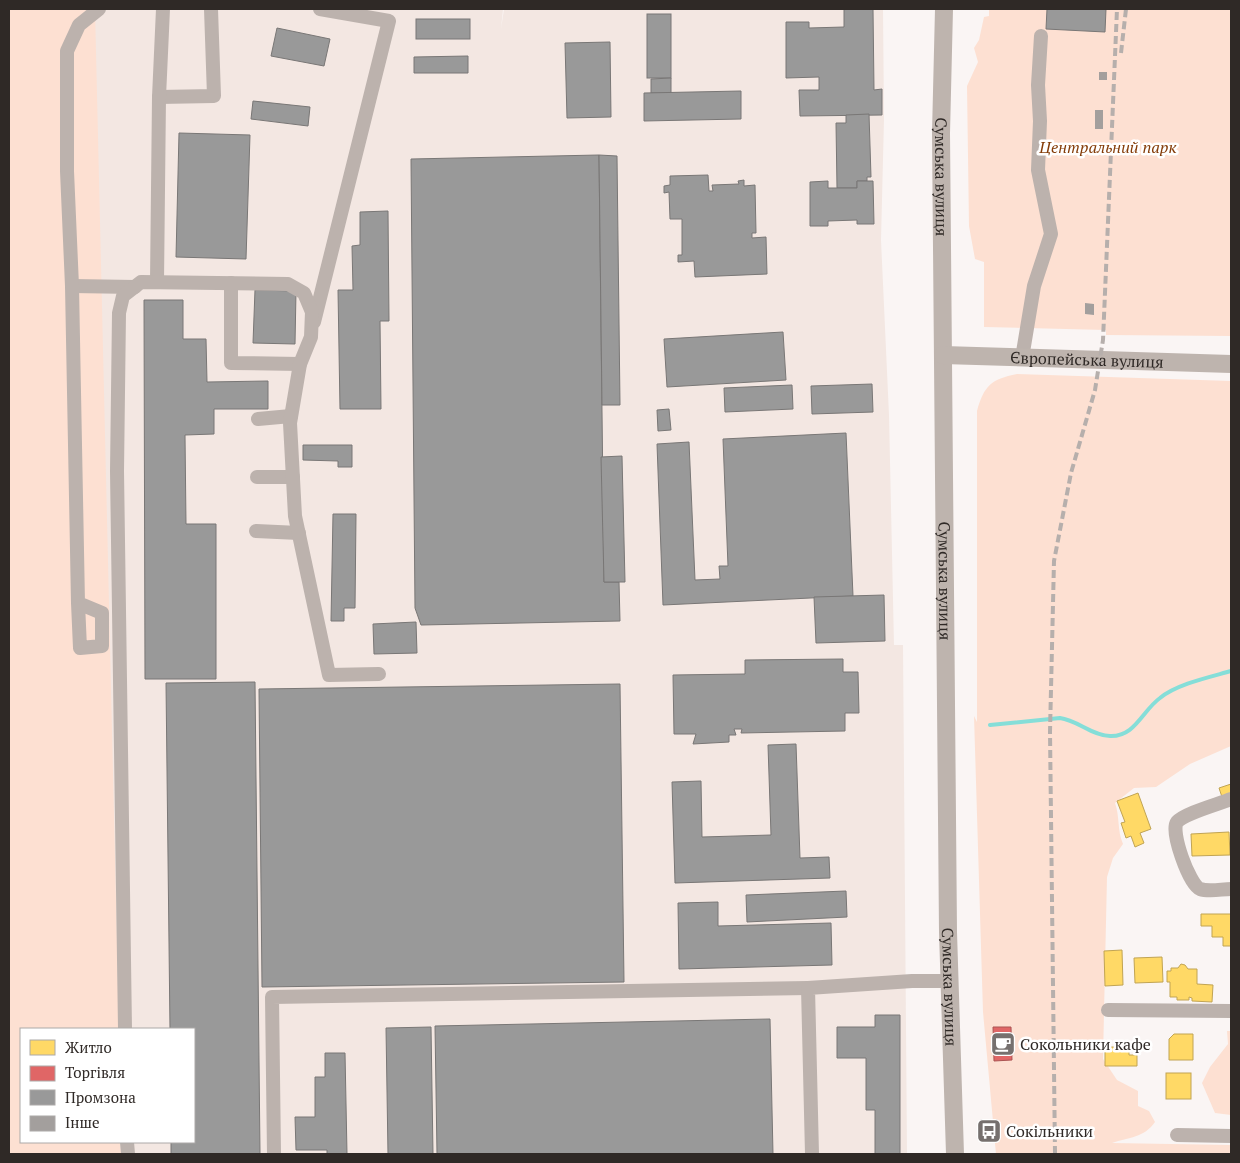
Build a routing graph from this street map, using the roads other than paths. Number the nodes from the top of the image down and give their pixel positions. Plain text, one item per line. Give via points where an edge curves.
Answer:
1 (99, 9) edge
2 (163, 9) edge
3 (211, 9) edge
4 (320, 9) edge
5 (944, 9) edge
6 (1041, 36) dead end
7 (159, 97) junction
8 (157, 282) junction
9 (231, 283) junction
10 (72, 286) junction
11 (135, 287) junction
12 (311, 337) junction
13 (943, 355) junction
14 (1022, 358) junction
15 (300, 364) junction
16 (1231, 364) edge
17 (291, 416) junction
18 (258, 419) dead end
19 (293, 476) junction
20 (257, 478) dead end
21 (256, 531) dead end
22 (299, 533) junction
23 (78, 604) dead end
24 (379, 674) dead end
25 (1231, 799) edge
26 (1231, 889) edge
27 (949, 981) junction
28 (808, 988) junction
29 (1108, 1010) dead end
30 (1231, 1011) edge
31 (125, 1028) edge
32 (1177, 1135) dead end
33 (1231, 1136) edge
34 (274, 1154) edge
35 (812, 1154) edge
36 (955, 1154) edge

1 - 10 street via 79,25 67,51 67,171
2 - 7 street
3 - 7 street via 214,96
4 - 12 street via 389,21
5 - 13 main road, Сумська вулиця via 940,133
6 - 14 street via 1038,170 1051,234 1034,286
7 - 8 street
8 - 9 street
8 - 11 street via 141,282
9 - 12 street via 288,284 304,293 312,312
9 - 15 street via 231,362
10 - 11 street
10 - 23 street
11 - 31 street via 123,296 119,313 117,471
12 - 15 street
13 - 14 main road, Європейська вулиця
13 - 27 main road, Сумська вулиця
14 - 16 main road, Європейська вулиця
15 - 17 street
17 - 18 street
17 - 19 street
19 - 20 street
19 - 22 street
21 - 22 street
22 - 24 street via 329,675
25 - 26 street via 1183,818 1176,824 1174,832 1192,882 1205,890
27 - 28 street
27 - 36 main road, Сумська вулиця
28 - 34 street via 272,997
28 - 35 street
29 - 30 street
32 - 33 street

